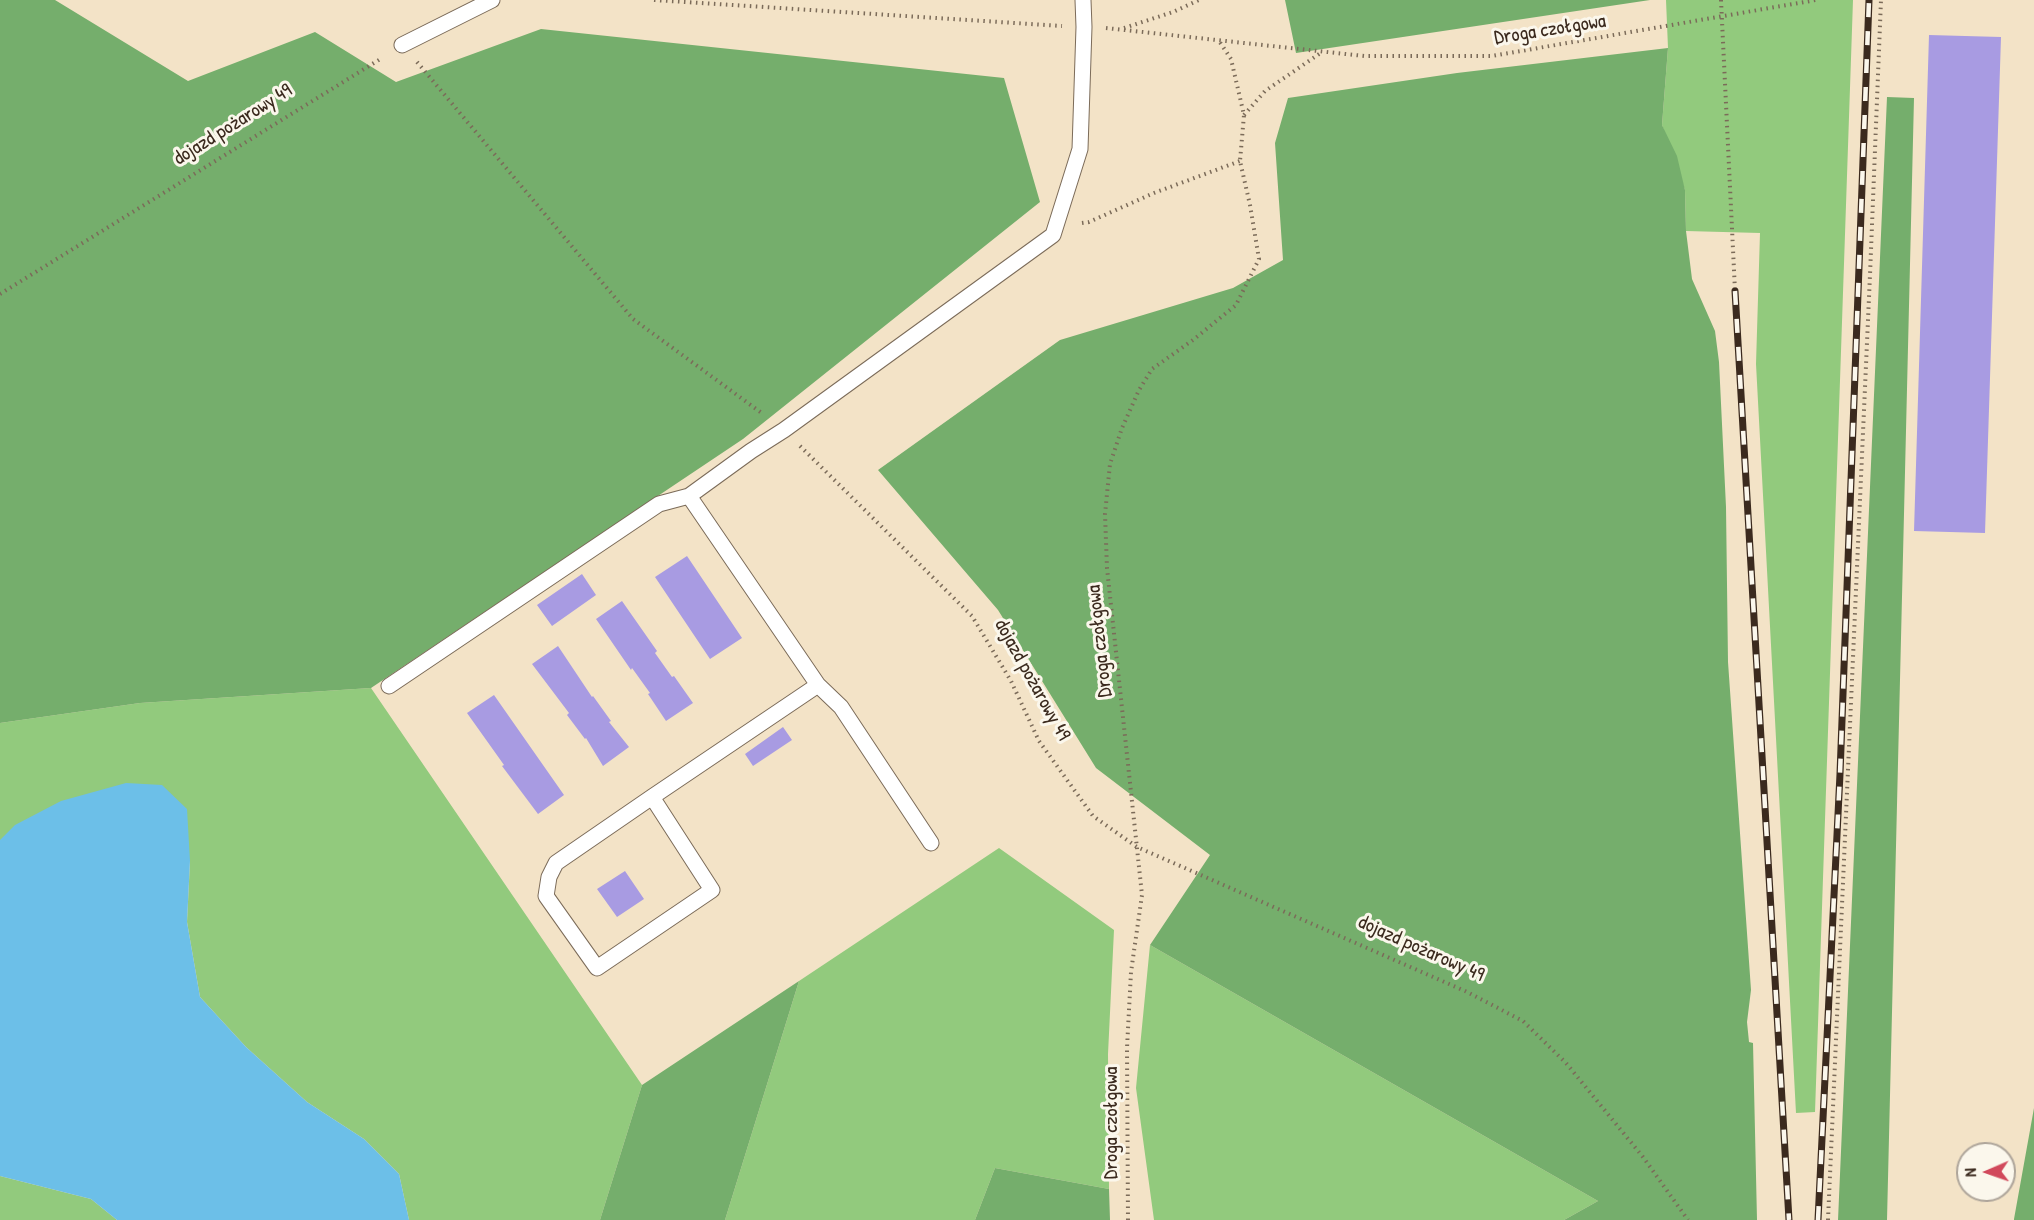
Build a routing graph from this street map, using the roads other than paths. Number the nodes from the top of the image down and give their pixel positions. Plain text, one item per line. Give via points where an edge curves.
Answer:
1 (492, 0) edge
2 (1083, 0) edge
3 (402, 45) road end
4 (689, 496) junction
5 (818, 685) junction
6 (389, 686) dead end
7 (652, 797) junction
8 (930, 843) dead end

1 - 3 lane
2 - 4 lane via 1080,149 1053,235
4 - 5 lane
4 - 6 lane via 659,504
5 - 7 lane
5 - 8 lane via 841,707
7 - 7 lane via 556,863 549,877 546,897 597,968 712,890

